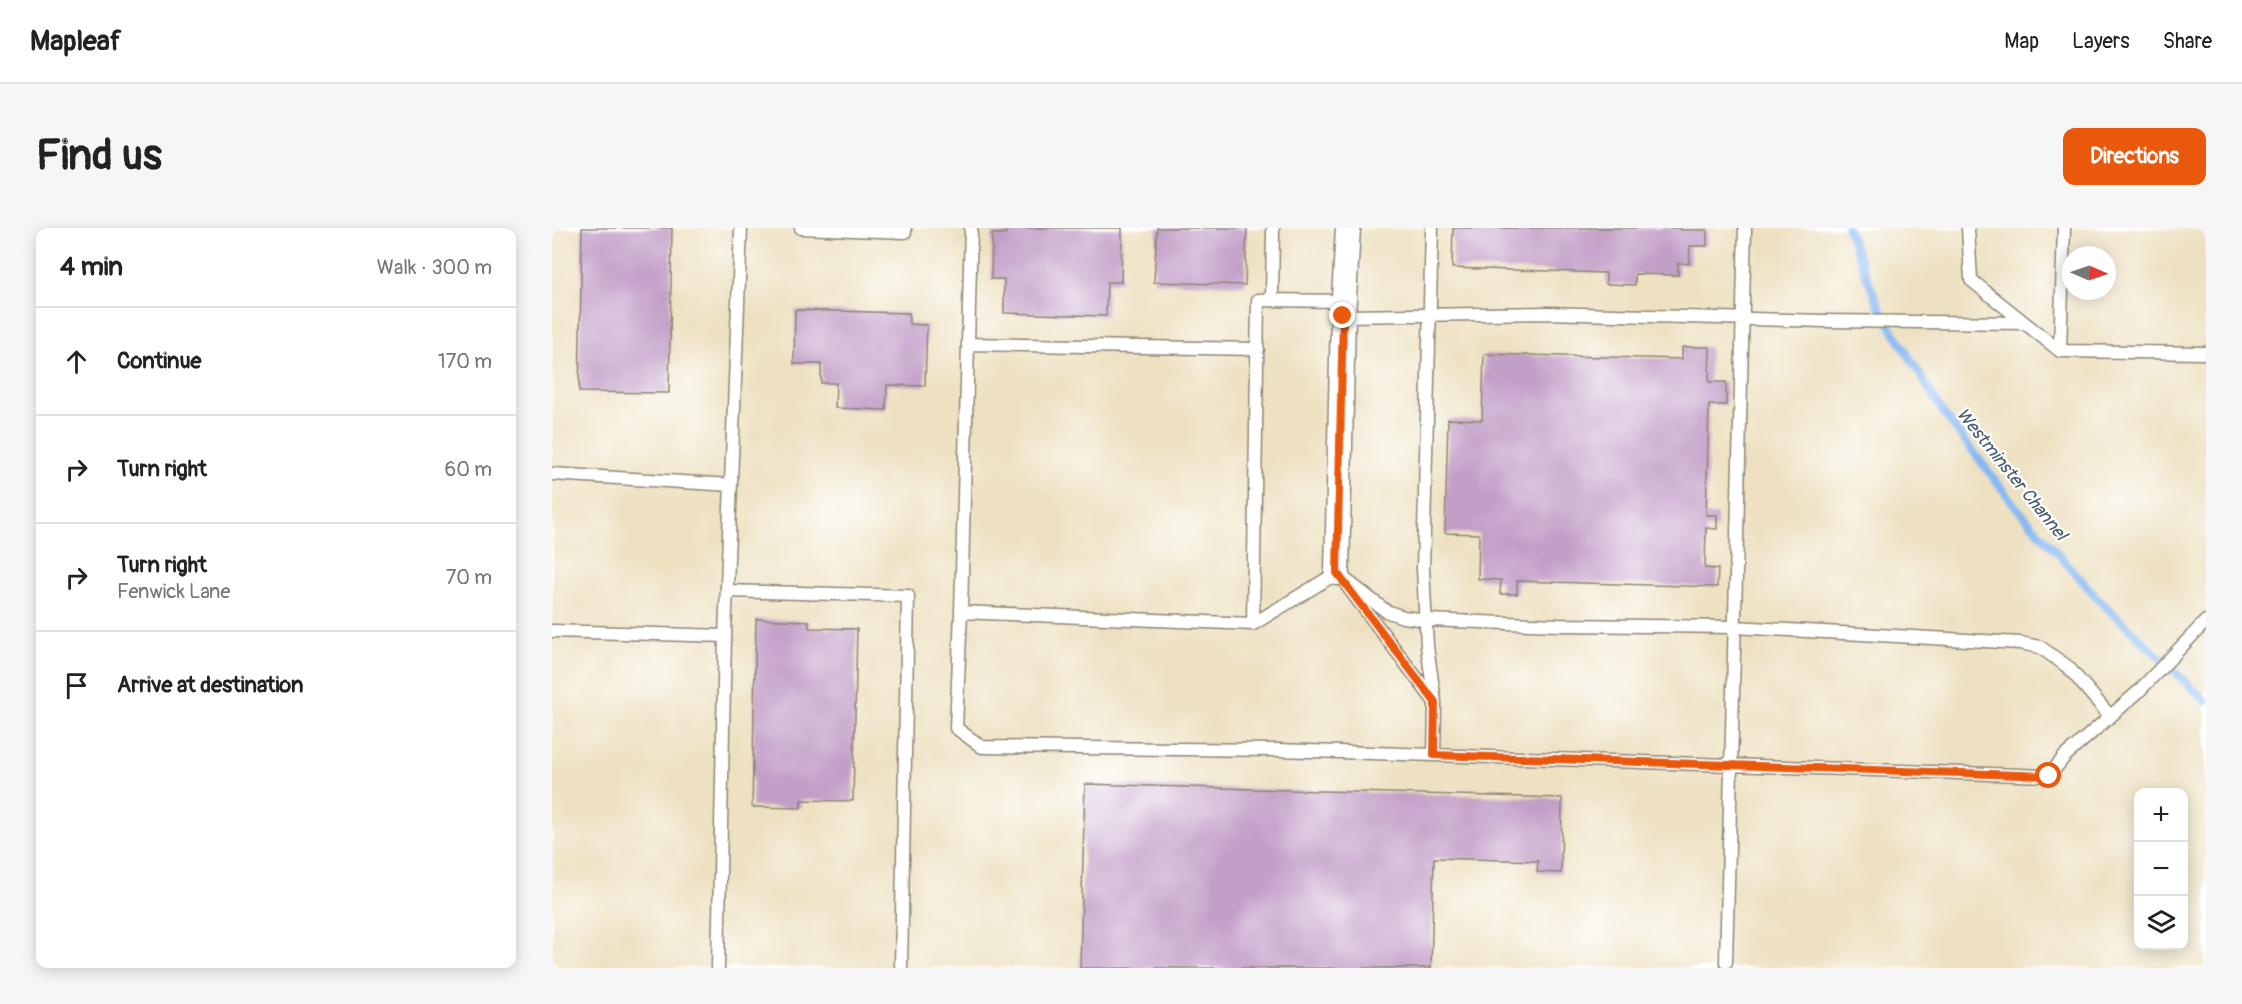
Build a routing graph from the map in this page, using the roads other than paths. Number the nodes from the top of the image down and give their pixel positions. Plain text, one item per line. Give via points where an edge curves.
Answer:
1 (741, 228) edge
2 (801, 228) edge
3 (905, 228) edge
4 (971, 228) edge
5 (1273, 228) edge
6 (1348, 228) edge
7 (1432, 228) edge
8 (1745, 228) edge
9 (1968, 228) edge
10 (2064, 228) edge
11 (831, 229) edge
12 (1272, 300) junction
13 (1344, 308) junction
14 (1430, 314) junction
15 (1742, 318) junction
16 (2024, 323) junction
17 (968, 344) junction
18 (1258, 349) junction
19 (2060, 351) junction
20 (2206, 353) edge
21 (552, 474) edge
22 (731, 485) junction
23 (1337, 573) junction
24 (728, 591) junction
25 (961, 612) junction
26 (1427, 620) junction
27 (2206, 621) edge
28 (1253, 624) junction
29 (1735, 627) junction
30 (552, 631) edge
31 (725, 636) junction
32 (1435, 702) junction
33 (2110, 716) junction
34 (1434, 755) junction
35 (1731, 765) junction
36 (1726, 962) dead end
37 (718, 968) edge
38 (901, 968) edge

1 - 22 lane
2 - 11 lane
3 - 11 lane via 905,232
4 - 17 lane
5 - 12 lane
6 - 13 street
7 - 14 lane
8 - 15 lane
9 - 16 lane via 1971,280
10 - 19 lane
12 - 13 lane
12 - 18 lane via 1258,300
13 - 14 lane
13 - 23 street
14 - 15 lane
14 - 26 lane via 1423,569
15 - 16 lane
15 - 29 lane
16 - 19 lane
17 - 18 lane
17 - 25 lane
18 - 28 lane
19 - 20 lane
21 - 22 lane
22 - 24 lane
23 - 26 lane via 1386,611
23 - 28 lane
23 - 32 lane
24 - 31 lane
24 - 38 lane via 908,596
25 - 28 lane
25 - 34 lane via 956,728 982,747
26 - 29 lane
26 - 32 lane
27 - 33 lane
29 - 33 lane via 2040,647 2068,667
29 - 35 lane
30 - 31 lane
31 - 37 lane
32 - 34 lane
33 - 35 lane via 2065,756 2049,776
34 - 35 lane
35 - 36 lane

